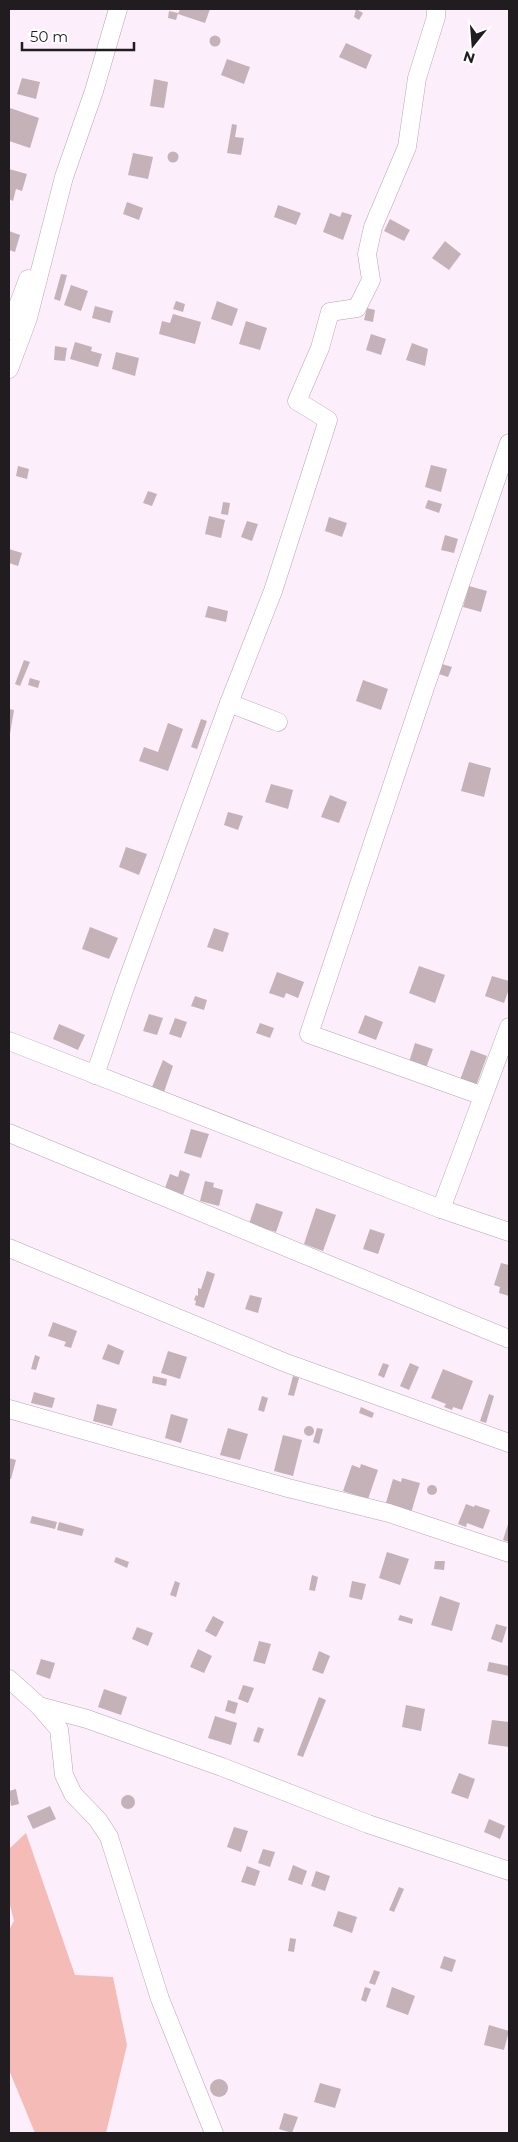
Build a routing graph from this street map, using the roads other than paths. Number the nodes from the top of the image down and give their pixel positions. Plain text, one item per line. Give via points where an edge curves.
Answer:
1 (118, 9) edge
2 (436, 9) edge
3 (54, 211) junction
4 (9, 330) edge
5 (9, 369) edge
6 (509, 443) edge
7 (229, 704) junction
8 (278, 722) dead end
9 (509, 1027) edge
10 (9, 1041) edge
11 (95, 1075) junction
12 (483, 1096) junction
13 (9, 1133) edge
14 (441, 1209) junction
15 (509, 1232) edge
16 (9, 1248) edge
17 (509, 1339) edge
18 (9, 1409) edge
19 (509, 1444) edge
20 (509, 1553) edge
21 (9, 1679) edge
22 (40, 1706) junction
23 (509, 1871) edge
24 (214, 2133) edge

1 - 3 street
2 - 7 street via 416,78 407,147 373,227 367,254 371,280 357,308 330,312 320,348 297,401 328,420 273,591
3 - 4 street
3 - 5 street via 28,318
6 - 12 street via 309,1034
7 - 8 street
7 - 11 street
9 - 12 street
10 - 11 street
11 - 14 street
12 - 14 street
13 - 17 street
14 - 15 street
16 - 19 street via 286,1363
18 - 20 street via 288,1488 389,1513
21 - 22 street
22 - 23 street via 96,1722 368,1824
22 - 24 street via 59,1729 64,1775 73,1794 109,1837 160,1999

